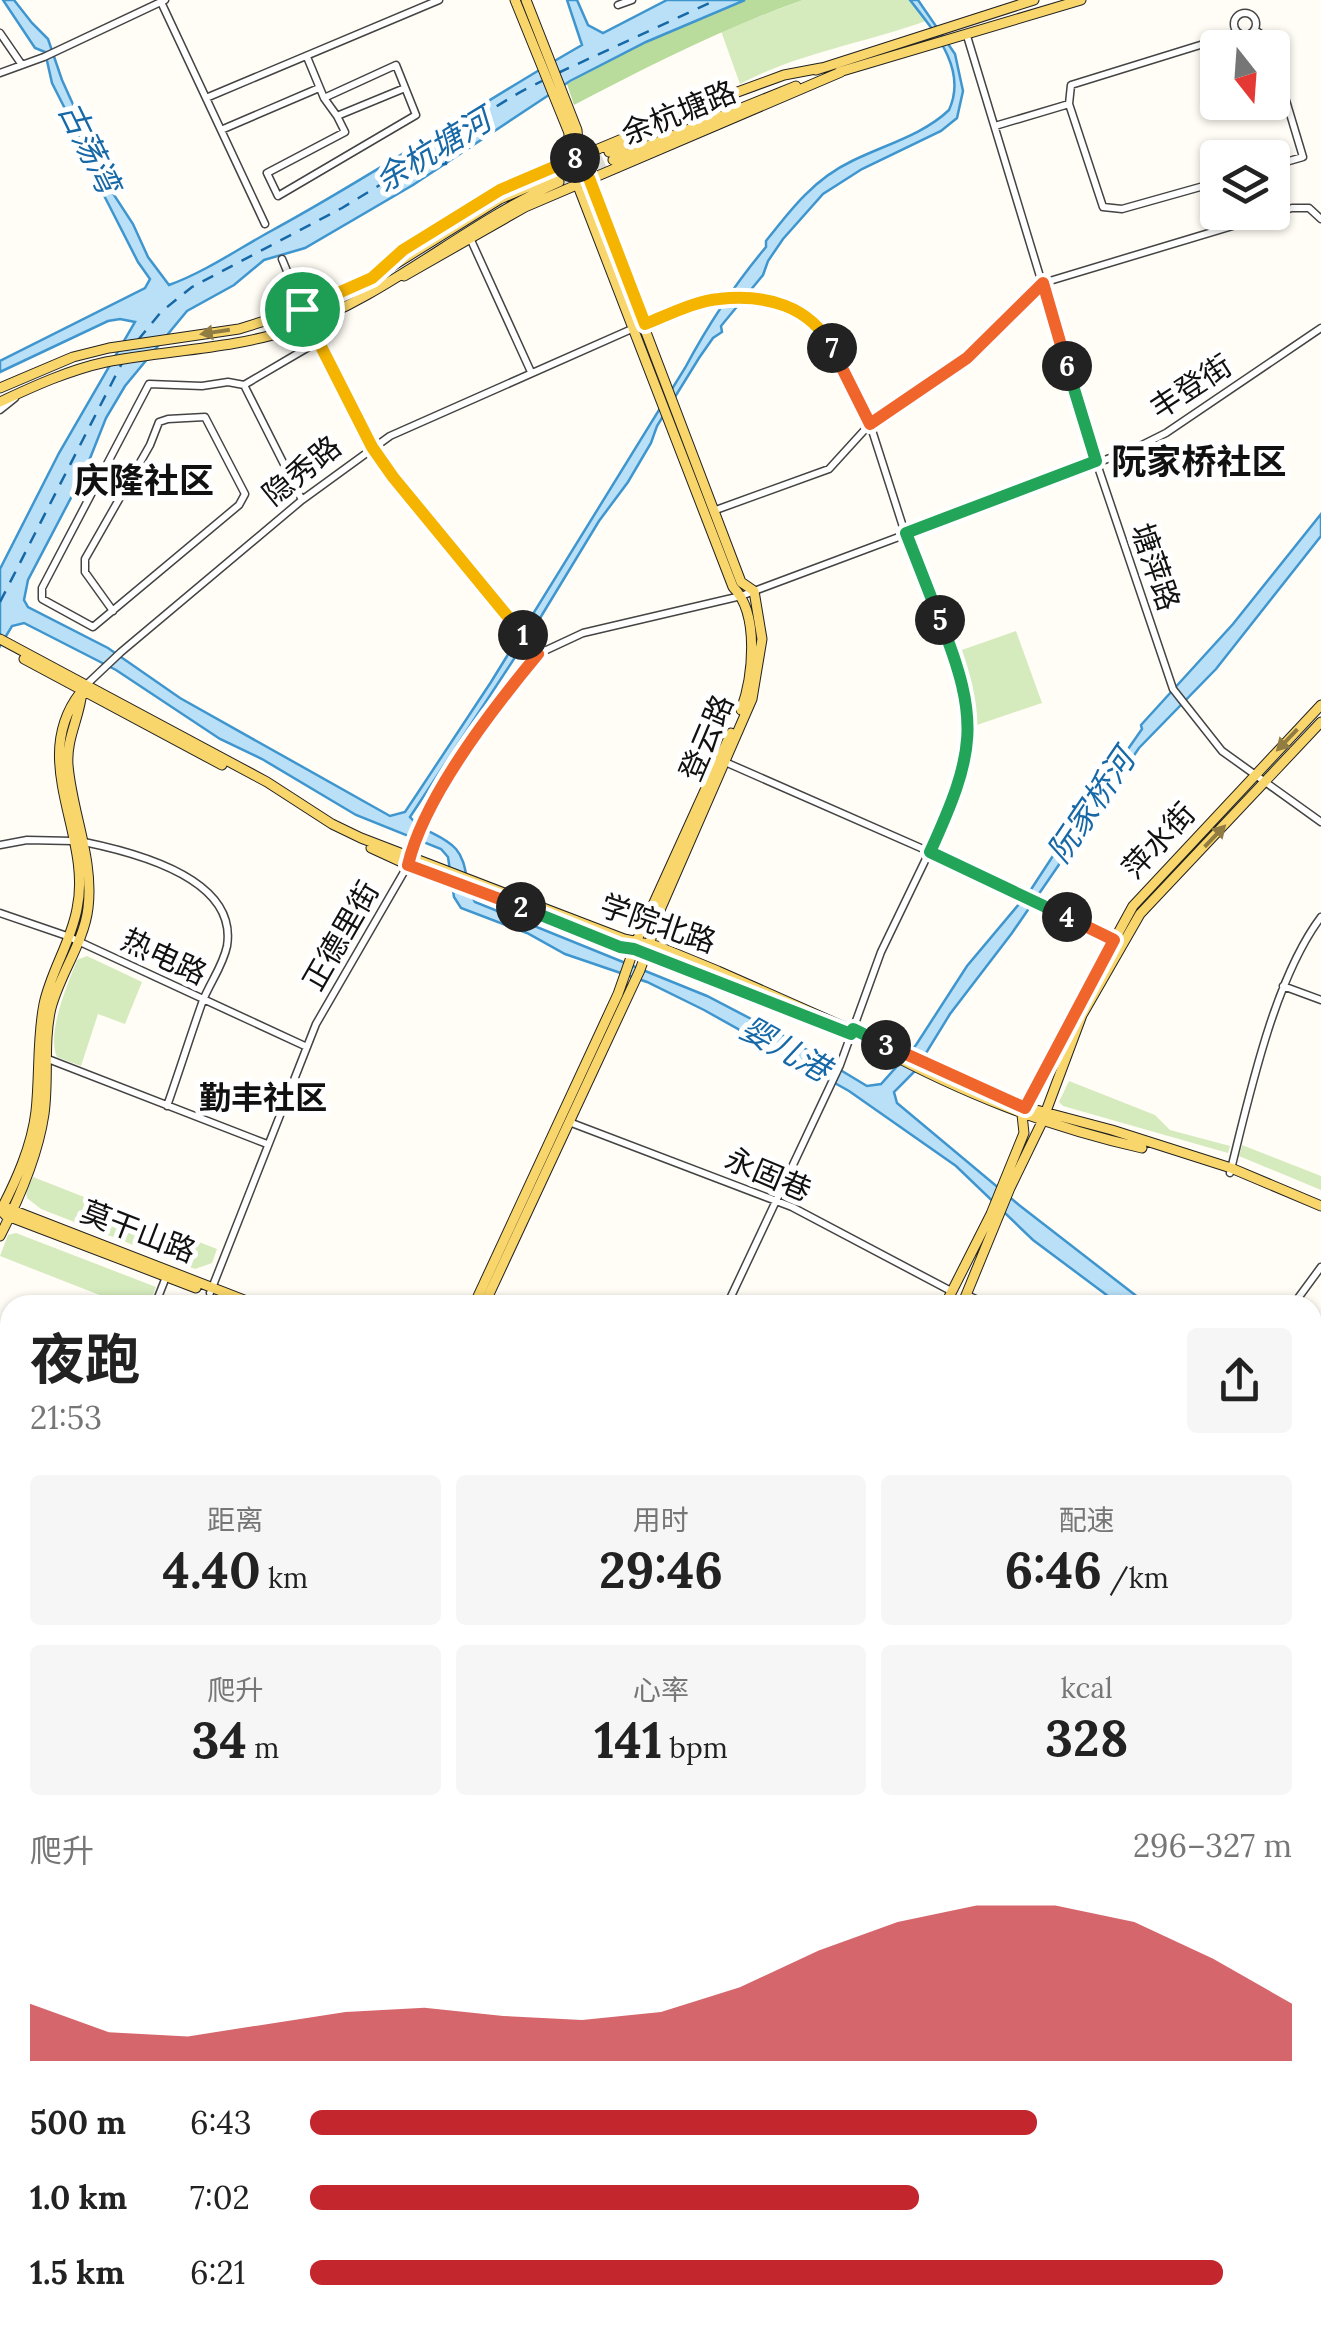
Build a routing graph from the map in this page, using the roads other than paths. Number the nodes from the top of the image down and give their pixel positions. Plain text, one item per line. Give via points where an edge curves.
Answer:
1 (439, 0) edge
2 (515, 0) edge
3 (526, 0) edge
4 (632, 0) edge
5 (1034, 0) edge
6 (1081, 0) edge
7 (1239, 0) edge
8 (163, 1) edge
9 (618, 6) dead end
10 (1242, 12) junction
11 (528, 20) junction
12 (1237, 30) edge
13 (1256, 30) edge
14 (0, 33) edge
15 (967, 36) junction
16 (1200, 45) edge
17 (307, 57) junction
18 (22, 65) junction
19 (821, 68) junction
20 (841, 72) junction
21 (0, 73) edge
22 (319, 88) junction
23 (405, 88) junction
24 (206, 98) junction
25 (324, 98) junction
26 (1069, 104) junction
27 (1290, 113) edge
28 (337, 116) junction
29 (994, 126) junction
30 (221, 130) junction
31 (574, 158) junction
32 (1290, 161) edge
33 (557, 178) tunnel mouth
34 (589, 178) junction
35 (578, 183) junction
36 (1200, 187) edge
37 (1321, 219) edge
38 (265, 224) dead end
39 (470, 238) junction
40 (282, 259) dead end
41 (375, 282) junction
42 (1043, 283) junction
43 (302, 309) junction
44 (309, 322) junction
45 (645, 324) junction
46 (634, 328) junction
47 (1321, 328) edge
48 (317, 338) junction
49 (531, 372) junction
50 (244, 385) junction
51 (0, 388) edge
52 (0, 406) edge
53 (671, 408) junction
54 (870, 424) junction
55 (372, 447) junction
56 (1096, 461) junction
57 (302, 500) junction
58 (713, 511) junction
59 (906, 533) junction
60 (754, 591) junction
61 (741, 596) junction
62 (113, 611) junction
63 (0, 642) edge
64 (538, 654) junction
65 (84, 687) junction
66 (1321, 705) edge
67 (1321, 722) edge
68 (725, 762) junction
69 (1254, 775) junction
70 (1264, 783) junction
71 (1321, 822) edge
72 (78, 841) junction
73 (0, 845) edge
74 (930, 852) junction
75 (409, 859) junction
76 (0, 912) edge
77 (1321, 918) edge
78 (72, 939) junction
79 (1114, 940) junction
80 (636, 944) junction
81 (648, 949) junction
82 (1283, 986) junction
83 (1321, 1000) edge
84 (203, 1001) junction
85 (852, 1032) junction
86 (306, 1047) junction
87 (48, 1058) junction
88 (168, 1106) junction
89 (1023, 1111) junction
90 (1044, 1118) junction
91 (565, 1120) junction
92 (267, 1144) junction
93 (1230, 1170) junction
94 (1007, 1186) junction
95 (774, 1200) junction
96 (1321, 1208) edge
97 (4, 1210) edge
98 (994, 1216) junction
99 (0, 1236) edge
100 (1321, 1267) edge
101 (166, 1277) junction
102 (211, 1290) junction
103 (952, 1291) junction
104 (159, 1295) edge
105 (221, 1295) edge
106 (226, 1295) edge
107 (479, 1295) edge
108 (488, 1295) edge
109 (731, 1295) edge
110 (950, 1295) edge
111 (966, 1295) edge
112 (1300, 1295) edge

1 - 17 street
2 - 11 main road
3 - 11 main road
4 - 9 street
5 - 19 main road, 余杭塘路
6 - 15 main road, 余杭塘路
7 - 10 street
8 - 18 street
8 - 24 street
10 - 12 street
10 - 13 street via 1256,18
11 - 31 main road via 573,132
14 - 18 street
15 - 20 main road, 余杭塘路
15 - 29 street, 塘萍路
16 - 26 street via 1071,85
17 - 22 street
17 - 24 street
18 - 21 street
19 - 20 main road, 余杭塘路 via 714,106 611,156
19 - 31 main road, 余杭塘路 via 784,75
20 - 34 main road, 余杭塘路
22 - 25 street
22 - 30 street
23 - 25 street via 396,65
23 - 28 street
23 - 28 street via 416,115 278,196 267,173 345,132
24 - 30 street
25 - 28 street
26 - 29 street
26 - 36 street via 1103,207 1122,209
27 - 32 street via 1303,157
29 - 42 street, 塘萍路
30 - 38 street
31 - 34 main road, 登云路
31 - 35 main road, 登云路
31 - 41 main road, 余杭塘路 via 453,218 403,250
33 - 41 main road, 余杭塘路
34 - 35 main road, 余杭塘路
34 - 45 main road, 登云路
35 - 39 main road, 余杭塘路
35 - 46 main road, 登云路
37 - 42 street via 1309,208 1292,208
39 - 41 main road, 余杭塘路 via 414,272
39 - 49 street
40 - 43 street
41 - 43 main road, 余杭塘路
41 - 44 main road, 余杭塘路
42 - 54 street via 967,358
42 - 56 street, 塘萍路
43 - 44 street
43 -> 51 main road, 余杭塘路 via 239,328 73,357
44 - 48 street
44 - 52 main road, 余杭塘路 via 246,341 102,363
45 - 46 street, 隐秀路
45 - 53 main road, 登云路
45 - 54 street, 隐秀路 via 716,298 792,306 828,340
46 - 49 street, 隐秀路
46 - 53 main road, 登云路
47 - 56 street, 丰登街 via 1166,433
48 - 50 street
48 - 55 street
49 - 55 street, 隐秀路
50 - 57 street
50 - 62 street via 149,384 42,588 42,600 94,627
53 - 58 main road, 登云路
53 - 61 main road, 登云路
54 - 58 street via 829,468
54 - 59 street
55 - 57 street, 隐秀路
55 - 64 street
56 - 59 street, 丰登街
56 - 69 street, 塘萍路 via 1173,689 1222,751
57 - 65 street, 隐秀路
58 - 60 main road, 登云路 via 741,582
59 - 60 street, 丰登街
59 - 74 street via 957,663 969,727 961,780
60 - 61 street, 丰登街
60 - 68 main road, 登云路 via 762,639 757,676
61 - 64 street, 正德里街 via 583,633
61 - 80 main road, 登云路 via 752,653 744,706
62 - 62 street via 245,494 205,417 159,422 84,559 84,572
63 - 65 main road, 学院北路
64 - 75 street, 正德里街 via 498,702 424,819
65 - 72 main road, 隐秀路 via 64,722 59,750 62,796
65 - 75 main road, 学院北路 via 336,831
66 -> 69 main road, 萍水街
67 - 70 main road, 萍水街
68 - 74 street
68 - 81 main road, 登云路
69 - 70 street, 塘萍路
69 - 79 main road, 萍水街 via 1133,906
70 - 71 street, 塘萍路
90 -> 70 main road, 萍水街 via 1082,1014 1140,914
72 - 73 street
72 - 78 main road, 隐秀路
72 - 84 street via 141,857 213,897 226,923 227,944
74 - 79 street
74 - 85 street via 881,952
75 - 80 main road, 学院北路
75 - 86 street, 正德里街
76 - 78 street, 热电路
77 - 82 street
78 - 84 street, 热电路
78 - 87 main road, 隐秀路 via 50,1012
78 - 97 main road, 隐秀路 via 44,1005 30,1142
79 - 89 main road, 萍水街
80 - 81 main road, 学院北路
80 - 91 main road, 登云路
81 - 85 main road, 学院北路
81 - 91 main road, 登云路
82 - 83 street
82 - 93 street
84 - 86 street, 热电路
84 - 88 street
85 - 89 main road, 学院北路
85 - 95 street
86 - 92 street, 正德里街
87 - 88 street
87 - 97 main road, 隐秀路 via 40,1134
88 - 92 street
89 - 90 main road, 学院北路
89 - 94 main road, 萍水街 via 1024,1133
90 - 93 main road, 学院北路 via 1112,1130
90 - 94 main road, 萍水街
91 - 95 street, 永固巷
91 - 107 main road, 登云路
91 - 108 main road, 登云路
92 - 102 street, 正德里街
93 - 96 main road, 学院北路
94 - 98 main road, 萍水街
95 - 103 street, 永固巷
95 - 109 street
97 - 99 main road
97 - 101 main road, 莫干山路
97 - 102 main road, 莫干山路
98 - 103 main road, 萍水街
98 - 111 main road, 萍水街
100 - 112 street
101 - 102 main road, 莫干山路
101 - 104 street
102 - 105 main road, 莫干山路
102 - 106 main road, 莫干山路
103 - 110 main road, 萍水街

